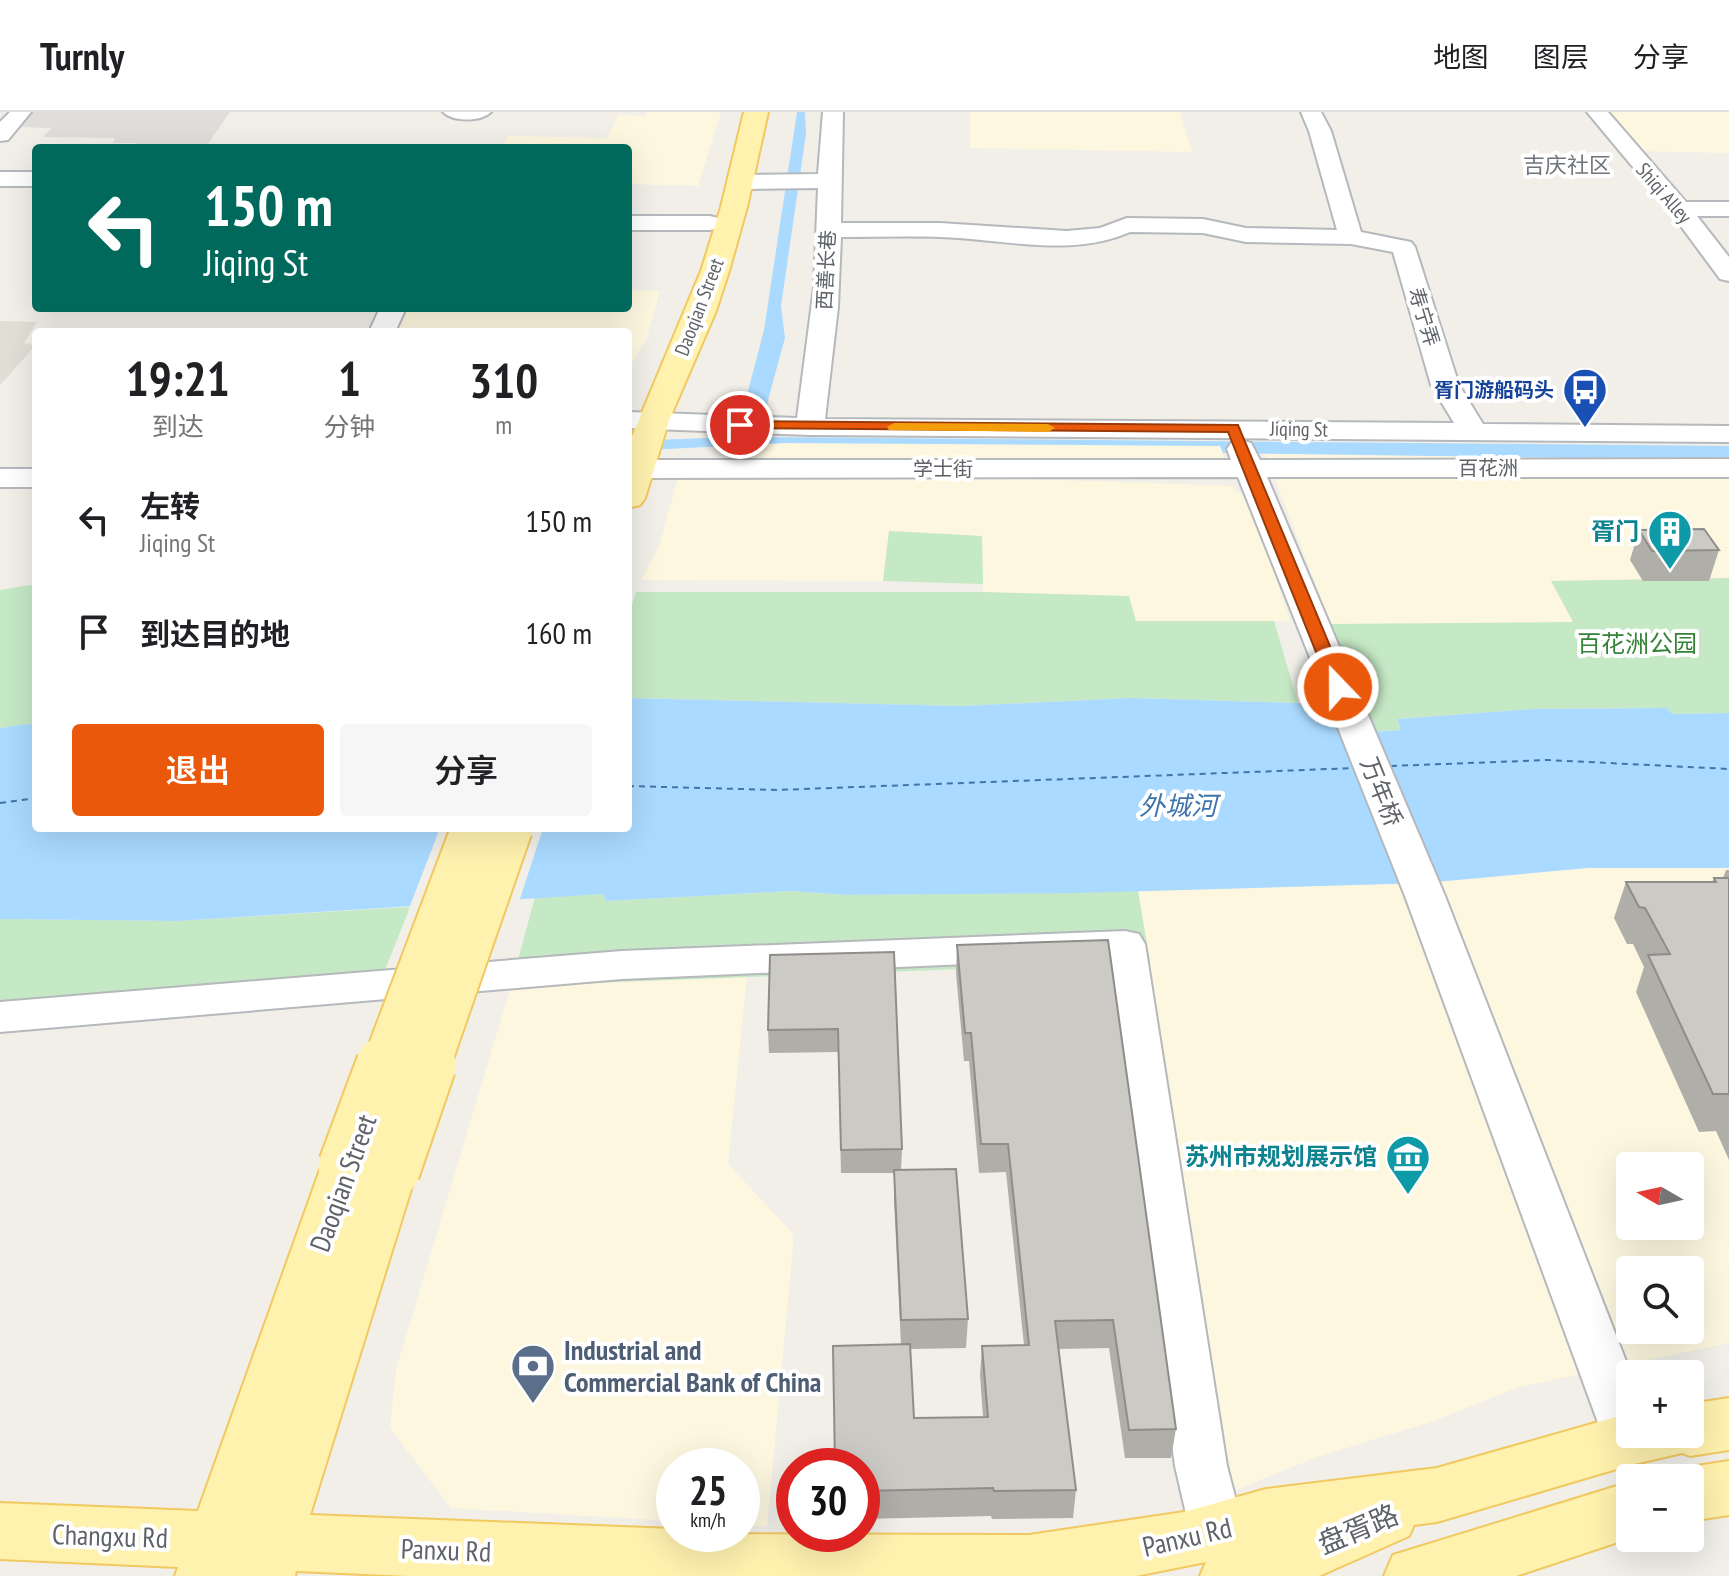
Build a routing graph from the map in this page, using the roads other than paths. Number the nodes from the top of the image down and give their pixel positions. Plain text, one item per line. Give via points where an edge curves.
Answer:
1 (21, 112) edge
2 (453, 112) edge
3 (481, 112) edge
4 (740, 112) edge
5 (756, 112) edge
6 (833, 112) edge
7 (1311, 112) edge
8 (1597, 112) edge
9 (0, 135) edge
10 (0, 179) edge
11 (32, 179) edge
12 (831, 181) junction
13 (740, 182) junction
14 (1680, 209) junction
15 (1729, 209) edge
16 (632, 223) edge
17 (710, 223) junction
18 (828, 230) junction
19 (1351, 237) junction
20 (1729, 274) edge
21 (810, 427) junction
22 (1473, 431) junction
23 (1729, 434) edge
24 (1240, 447) junction
25 (637, 449) edge
26 (1729, 468) edge
27 (0, 478) edge
28 (32, 478) edge
29 (473, 832) edge
30 (508, 832) edge
31 (0, 1017) edge
32 (369, 1168) junction
33 (1616, 1361) edge
34 (1729, 1424) edge
35 (1704, 1428) edge
36 (1616, 1445) edge
37 (1729, 1488) edge
38 (1704, 1492) edge
39 (1616, 1515) edge
40 (0, 1531) edge
41 (1225, 1554) edge
42 (240, 1559) edge
43 (1469, 1571) edge
44 (1416, 1576) edge

1 - 9 street
2 - 3 street
4 - 17 main road, Daoqian Street
5 - 13 main road, Daoqian Street
6 - 12 street, 西善长巷 via 827,158
7 - 19 street
8 - 14 street, Shiqi Alley
10 - 11 street
12 - 13 street
12 - 18 street, 西善长巷
13 - 25 main road, Daoqian Street via 701,311
14 - 15 street
14 - 20 street, Shiqi Alley
16 - 17 street
17 - 25 main road, Daoqian Street
18 - 19 street via 1067,238 1104,235 1127,225 1203,226 1246,235
18 - 21 street, 西善长巷
19 - 22 street, 寿宁弄 via 1403,247 1445,385
21 - 24 street, Jiqing St
21 - 25 street, Jiqing St via 709,424
22 - 23 street, Jiqing St
22 - 24 street, Jiqing St
24 - 25 street, 学士街
24 - 26 street, 百花洲
24 - 33 street, 万年桥
27 - 28 street
29 - 32 main road, Daoqian Street, bridge
30 - 32 main road, Daoqian Street, bridge
31 - 41 street via 622,965 1125,944 1201,1466
32 - 42 main road, Daoqian Street
34 - 35 main road
36 - 41 main road, 盘胥路 via 1437,1495 1280,1563
37 - 38 main road
39 - 43 main road
40 - 42 main road, Changxu Rd
41 - 42 main road, Panxu Rd via 1102,1555 955,1567
43 - 44 main road

